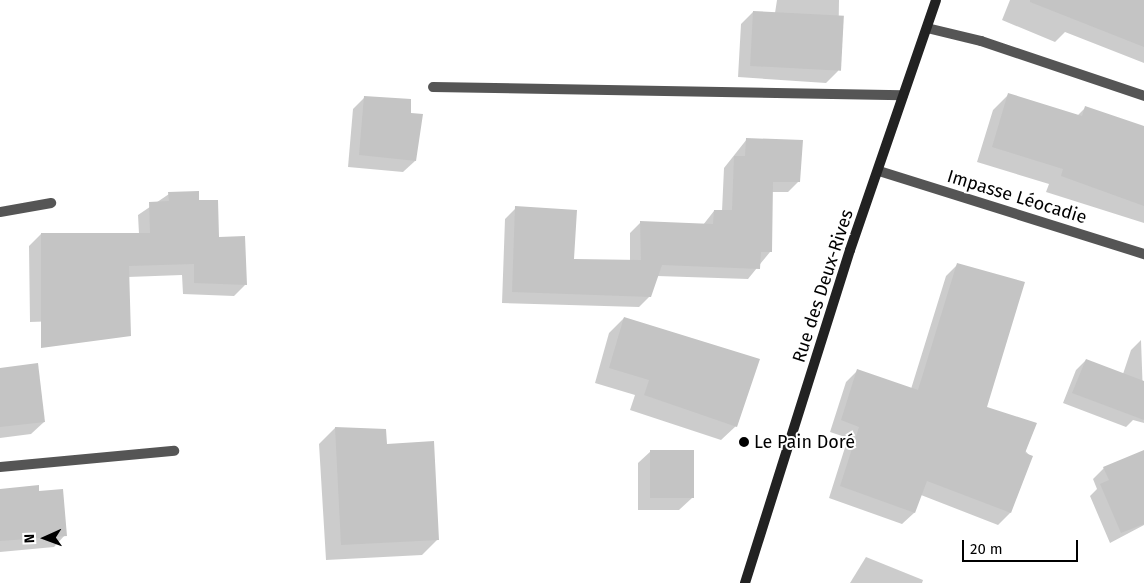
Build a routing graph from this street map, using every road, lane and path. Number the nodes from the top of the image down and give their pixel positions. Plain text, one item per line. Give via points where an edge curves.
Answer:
1 (936, 0) edge
2 (927, 28) junction
3 (433, 87) dead end
4 (903, 95) junction
5 (1144, 96) edge
6 (879, 171) junction
7 (51, 203) dead end
8 (0, 212) edge
9 (1144, 254) edge
10 (174, 451) dead end
11 (0, 468) edge
12 (745, 583) edge

1 - 2 street, Rue des Deux-Rives
2 - 4 street, Rue des Deux-Rives
2 - 5 street via 981,41
3 - 4 street
4 - 6 street, Rue des Deux-Rives
6 - 9 street, Impasse Léocadie
6 - 12 street, Rue des Deux-Rives
7 - 8 street
10 - 11 street

